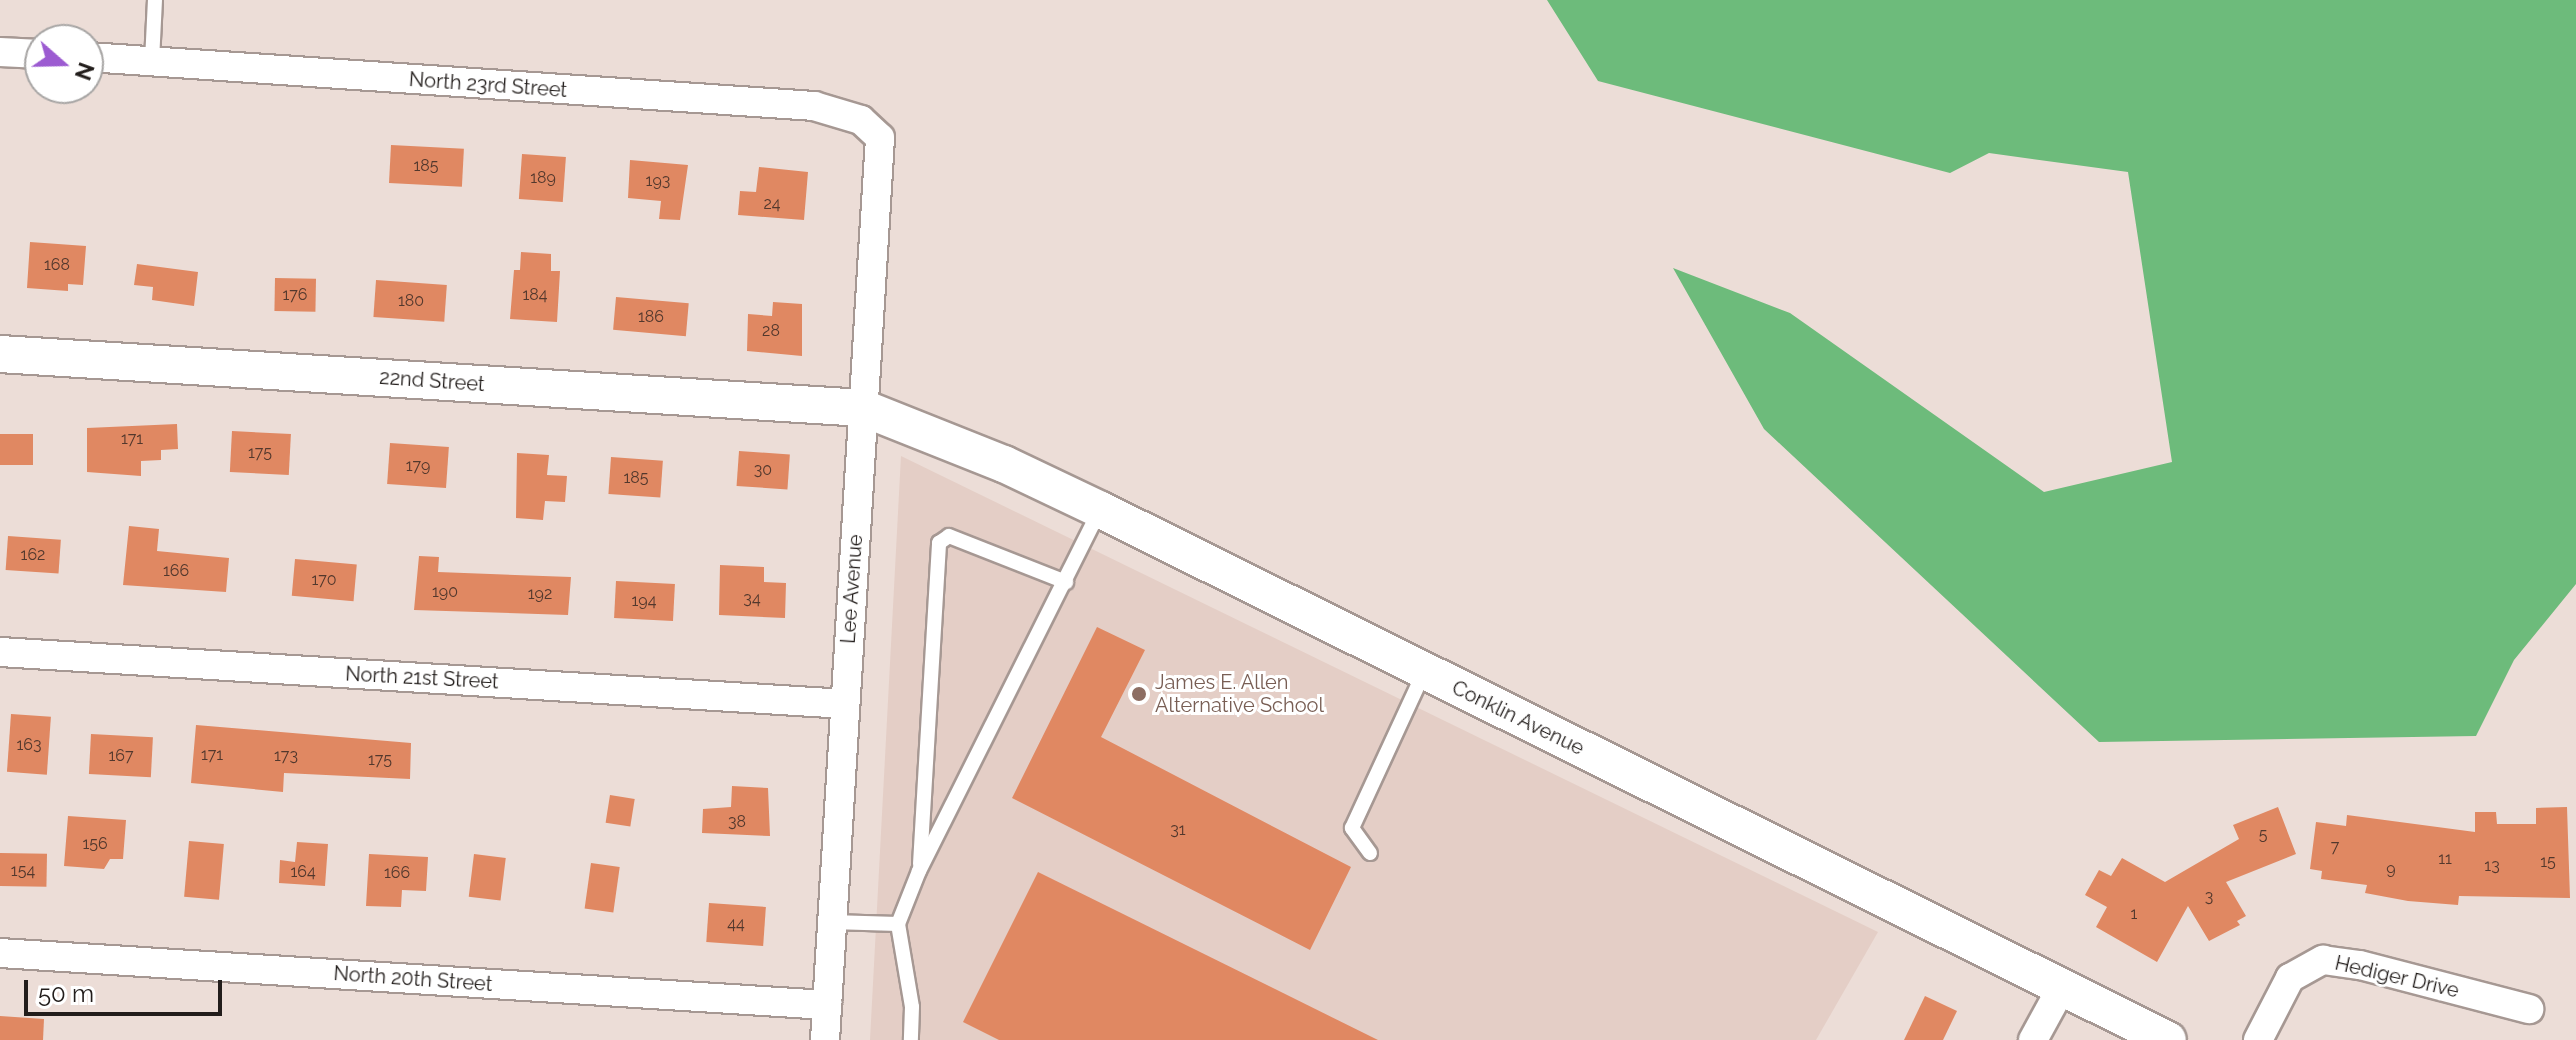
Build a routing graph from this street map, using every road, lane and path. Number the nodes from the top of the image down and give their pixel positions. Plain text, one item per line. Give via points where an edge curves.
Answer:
1 (155, 0) edge
2 (0, 52) edge
3 (24, 53) edge
4 (104, 58) edge
5 (152, 61) junction
6 (880, 138) joint
7 (0, 354) edge
8 (863, 408) junction
9 (1101, 510) junction
10 (1066, 582) junction
11 (0, 652) edge
12 (1424, 672) junction
13 (845, 704) junction
14 (1370, 853) dead end
15 (919, 871) junction
16 (831, 922) junction
17 (898, 924) junction
18 (0, 953) edge
19 (2062, 987) junction
20 (827, 1005) junction
21 (2529, 1009) dead end
22 (825, 1040) edge
23 (911, 1040) edge
24 (2033, 1040) edge
25 (2168, 1040) edge
26 (2258, 1040) edge

1 - 5 lane
2 - 3 street
4 - 5 street, North 23rd Street
5 - 6 street, North 23rd Street via 814,106 861,120
6 - 8 street, Lee Avenue
7 - 8 street, 22nd Street
8 - 9 street, Conklin Avenue via 1004,464
8 - 13 street, Lee Avenue
9 - 10 lane
9 - 12 street, Conklin Avenue
10 - 15 lane
10 - 15 lane via 949,536 939,543
11 - 13 street, North 21st Street
12 - 14 lane via 1352,828
12 - 19 street, Conklin Avenue
13 - 16 street, Lee Avenue
15 - 17 lane
16 - 17 lane
16 - 20 street, Lee Avenue
17 - 23 lane via 912,1007
18 - 20 street, North 20th Street
19 - 24 street
19 - 25 street, Conklin Avenue
20 - 22 street, Lee Avenue
21 - 26 street, Hediger Drive via 2323,960 2290,978

